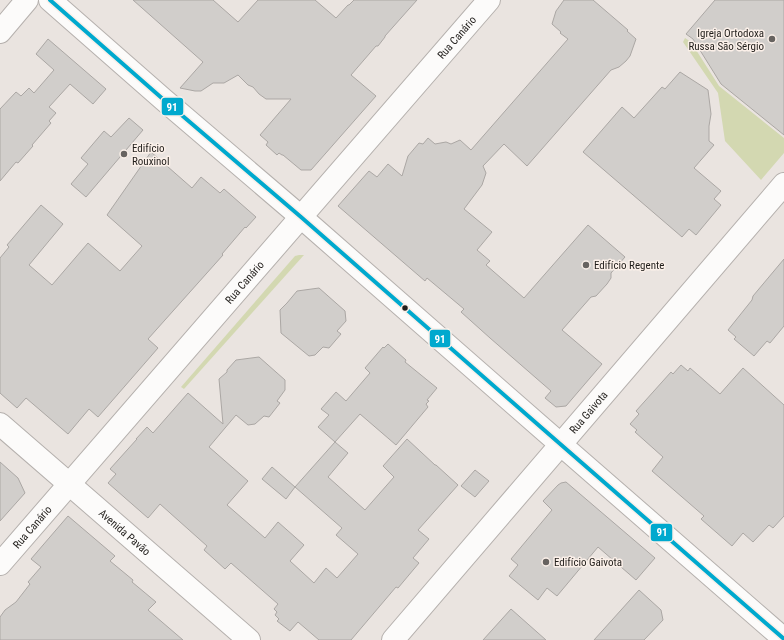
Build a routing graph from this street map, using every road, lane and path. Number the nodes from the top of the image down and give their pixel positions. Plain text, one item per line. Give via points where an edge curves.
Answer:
1 (28, 0) edge
2 (50, 0) edge
3 (489, 0) edge
4 (0, 32) edge
5 (784, 184) edge
6 (301, 217) junction
7 (0, 424) edge
8 (561, 445) junction
9 (69, 484) junction
10 (0, 564) edge
11 (784, 639) edge
12 (249, 640) edge
13 (393, 640) edge

1 - 4 street
2 - 6 street
3 - 6 street, Rua Canário
5 - 8 street, Rua Gaivota
6 - 8 street
6 - 9 street, Rua Canário
7 - 9 street, Avenida Pavão
8 - 11 street
8 - 13 street, Rua Gaivota
9 - 10 street, Rua Canário
9 - 12 street, Avenida Pavão

